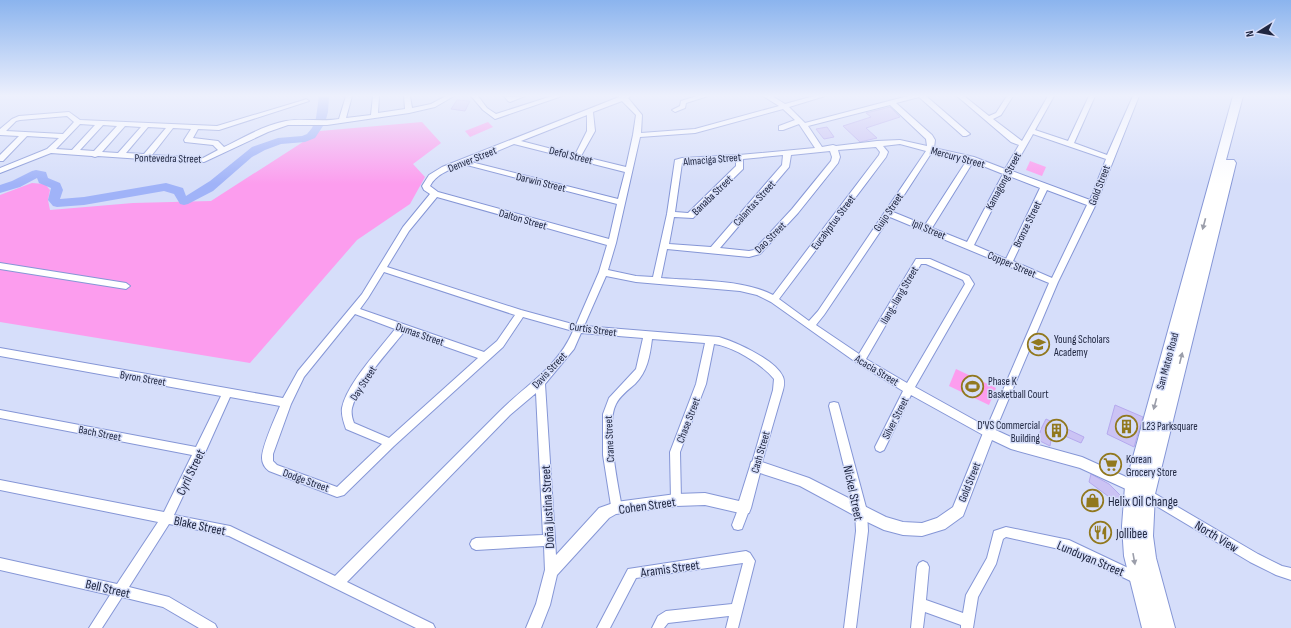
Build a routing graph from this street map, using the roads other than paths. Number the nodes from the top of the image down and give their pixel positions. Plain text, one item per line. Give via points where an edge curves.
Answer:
1 (8, 125) edge
2 (74, 125) edge
3 (99, 125) edge
4 (122, 125) edge
5 (146, 125) edge
6 (154, 125) edge
7 (226, 125) edge
8 (262, 125) edge
9 (280, 125) edge
10 (556, 125) edge
11 (591, 125) edge
12 (638, 125) edge
13 (715, 125) edge
14 (792, 125) edge
15 (804, 125) edge
16 (917, 125) edge
17 (956, 125) edge
18 (997, 125) edge
19 (1035, 125) edge
20 (1079, 125) edge
21 (1123, 125) edge
22 (1234, 125) edge
23 (1235, 125) edge
24 (171, 126) junction
25 (196, 127) junction
26 (780, 128) dead end
27 (265, 130) junction
28 (1032, 131) junction
29 (0, 133) edge
30 (25, 134) junction
31 (966, 134) dead end
32 (637, 135) junction
33 (63, 136) junction
34 (514, 142) junction
35 (877, 143) junction
36 (1022, 144) junction
37 (1070, 144) junction
38 (833, 148) junction
39 (819, 149) junction
40 (930, 150) junction
41 (50, 151) junction
42 (223, 151) junction
43 (73, 153) junction
44 (787, 153) junction
45 (95, 155) junction
46 (119, 156) junction
47 (577, 156) junction
48 (739, 157) junction
49 (0, 158) edge
50 (145, 158) junction
51 (1109, 158) junction
52 (971, 159) junction
53 (462, 162) junction
54 (628, 170) junction
55 (0, 171) edge
56 (1008, 172) junction
57 (1045, 186) junction
58 (435, 194) junction
59 (620, 202) junction
60 (1092, 204) junction
61 (888, 213) junction
62 (671, 214) junction
63 (927, 229) junction
64 (612, 243) junction
65 (663, 246) junction
66 (969, 246) junction
67 (713, 251) junction
68 (1008, 263) junction
69 (0, 266) edge
70 (382, 268) junction
71 (603, 272) junction
72 (656, 281) junction
73 (1054, 282) junction
74 (126, 286) dead end
75 (774, 300) junction
76 (353, 310) junction
77 (522, 313) junction
78 (810, 326) junction
79 (402, 327) junction
80 (578, 329) junction
81 (648, 335) junction
82 (710, 340) junction
83 (0, 352) edge
84 (486, 357) junction
85 (860, 360) junction
86 (778, 378) joint
87 (540, 383) junction
88 (909, 389) junction
89 (227, 393) junction
90 (286, 403) junction
91 (834, 406) dead end
92 (0, 414) edge
93 (989, 432) junction
94 (390, 443) junction
95 (880, 447) dead end
96 (200, 452) junction
97 (756, 466) junction
98 (0, 485) edge
99 (1133, 486) junction
100 (1147, 494) junction
101 (676, 500) junction
102 (616, 508) junction
103 (744, 508) junction
104 (861, 511) junction
105 (166, 518) junction
106 (738, 526) dead end
107 (549, 540) junction
108 (476, 544) dead end
109 (0, 564) edge
110 (923, 567) dead end
111 (551, 572) junction
112 (1291, 573) edge
113 (1140, 579) junction
114 (337, 583) junction
115 (119, 590) junction
116 (920, 604) junction
117 (737, 609) junction
118 (968, 625) edge
119 (95, 628) edge
120 (211, 628) edge
121 (429, 628) edge
122 (533, 628) edge
123 (603, 628) edge
124 (658, 628) edge
125 (732, 628) edge
126 (850, 628) edge
127 (917, 628) edge
128 (1152, 628) edge
129 (1165, 628) edge

1 - 29 street
2 - 33 street
3 - 43 street
4 - 45 street
5 - 46 street
6 - 24 street
7 - 25 street via 217,128
8 - 27 street
9 - 27 street, Pontevedra Street
10 - 34 street, Denver Street
11 - 47 street via 591,131
12 - 32 street, Davis Street
13 - 32 street via 695,131
14 - 26 street
15 - 39 street
16 - 40 street via 931,140
17 - 31 street
18 - 36 street
19 - 28 street, Kamagong Street
20 - 37 street
21 - 51 street, Gold Street
22 -> 99 main road, San Mateo Road
100 -> 23 main road, San Mateo Road
24 - 25 street
24 - 50 street
25 - 42 street via 188,140 215,143
27 - 42 street, Pontevedra Street
28 - 36 street, Kamagong Street
28 - 37 street
29 - 30 street
30 - 33 street
30 - 49 street
32 - 54 street, Davis Street
33 - 41 street
34 - 47 street, Defol Street
34 - 53 street, Denver Street
35 - 38 street, Mercury Street
35 - 40 street, Mercury Street via 900,142
35 - 75 street, Eucalyptus Street via 884,152 883,155
36 - 56 street, Kamagong Street
37 - 51 street
38 - 39 street, Mercury Street
38 - 67 street, Dao Street via 835,161 795,211 757,252 754,254
39 - 44 street, Almaciga Street
40 - 52 street, Mercury Street
40 - 61 street, Guijo Street
41 - 43 street, Pontevedra Street
41 - 55 street
42 - 50 street, Pontevedra Street via 204,160
43 - 45 street, Pontevedra Street
44 - 48 street, Almaciga Street
44 - 67 street, Calantas Street via 786,165
45 - 46 street, Pontevedra Street
46 - 50 street, Pontevedra Street
47 - 54 street, Defol Street
48 - 62 street, Banaba Street via 740,168 690,216
48 - 62 street, Almaciga Street via 679,161
51 - 60 street, Gold Street
52 - 56 street, Mercury Street
52 - 63 street
53 - 58 street, Denver Street via 438,173 428,181 427,188
53 - 59 street, Darwin Street
54 - 59 street, Davis Street
56 - 57 street, Mercury Street
56 - 66 street, Kamagong Street
57 - 60 street, Mercury Street
57 - 68 street, Bronze Street
58 - 64 street, Dalton Street
58 - 70 street, Dodge Street via 406,229
59 - 64 street, Davis Street
60 - 73 street, Gold Street
61 - 63 street, Ipil Street
61 - 78 street, Guijo Street
62 - 65 street, Almaciga Street
63 - 66 street, Ipil Street
64 - 71 street, Davis Street
65 - 67 street, Dao Street
65 - 72 street, Almaciga Street
66 - 68 street, Copper Street
68 - 73 street, Copper Street
69 - 74 street
70 - 76 street, Dodge Street
70 - 77 street, Curtis Street
71 - 72 street, Acacia Street via 625,278
71 - 80 street, Davis Street
72 - 75 street, Acacia Street via 751,289
73 - 93 street, Gold Street
75 - 78 street, Acacia Street
76 - 79 street, Dumas Street
76 - 90 street, Dodge Street via 305,369
77 - 80 street, Curtis Street
77 - 84 street, Dodge Street via 504,339
78 - 85 street, Acacia Street
79 - 84 street, Dumas Street
79 - 94 street, Day Street via 356,389 347,408 350,426
80 - 81 street, Curtis Street
80 - 87 street, Davis Street via 562,358
81 - 82 street, Curtis Street
81 - 102 street, Crane Street via 639,373 610,404 606,415
82 - 86 street, Curtis Street via 731,344 768,368
82 - 101 street, Chase Street via 701,384 675,452
83 - 89 street, Byron Street
84 - 94 street, Dodge Street
85 - 88 street, Acacia Street
85 - 88 street, Ilang-Ilang Street via 918,261 927,261 966,278 970,284
86 - 97 street, Cash Street via 778,390
87 - 107 street, Doña Justina Street
87 - 114 street, Davis Street via 506,412
88 - 93 street, Acacia Street
88 - 95 street, Silver Street
89 - 90 street, Byron Street
89 - 96 street, Cyril Street
90 - 94 street, Dodge Street via 268,452 267,461 273,468 337,492
91 - 104 street, Nickel Street
92 - 96 street, Bach Street
93 - 99 street, Acacia Street via 1011,443 1082,463
93 - 104 street, Gold Street via 958,511 949,520 925,529 906,530 890,526
96 - 105 street, Cyril Street
97 - 103 street, Cash Street
97 - 104 street, Gold Street via 800,480
98 - 105 street, Blake Street
99 - 100 street, Acacia Street
99 -> 113 main road, San Mateo Road via 1130,521 1132,548
100 - 112 street, North View via 1254,558
100 - 129 main road, San Mateo Road via 1144,536
101 - 102 street, Cohen Street
101 - 103 street, Cohen Street via 705,499
102 - 111 street, Cohen Street via 598,518
103 - 106 street, Cash Street
104 - 126 street, Nickel Street via 862,531
105 - 114 street, Blake Street via 230,531
105 - 115 street, Cyril Street
107 - 108 street
107 - 111 street, Doña Justina Street
109 - 115 street, Bell Street
110 - 116 street
111 - 122 street, Doña Justina Street via 543,605
113 - 118 street, Lunduyan Street via 1069,546 1006,532 998,535 992,560 972,595
113 - 128 main road, San Mateo Road
114 - 121 street, Blake Street
115 - 119 street, Cyril Street
115 - 120 street, Bell Street via 165,601
116 - 118 street
116 - 127 street
117 - 123 street, Aramis Street via 749,561 746,557 632,573
117 - 124 street via 666,617
117 - 125 street

